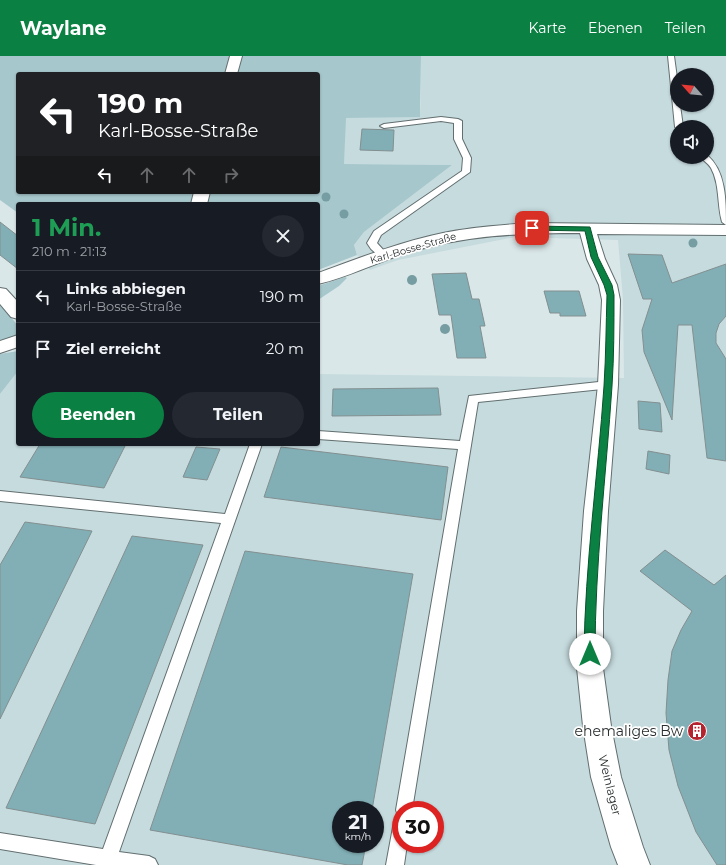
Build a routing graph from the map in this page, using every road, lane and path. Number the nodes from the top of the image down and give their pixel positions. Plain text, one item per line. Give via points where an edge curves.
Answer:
1 (236, 56) edge
2 (671, 56) edge
3 (232, 72) edge
4 (677, 120) edge
5 (384, 126) dead end
6 (713, 164) edge
7 (726, 222) edge
8 (587, 229) junction
9 (726, 230) edge
10 (382, 255) junction
11 (320, 278) edge
12 (0, 293) edge
13 (16, 311) edge
14 (16, 342) edge
15 (0, 347) edge
16 (608, 386) junction
17 (320, 435) edge
18 (465, 445) junction
19 (255, 446) edge
20 (0, 496) edge
21 (229, 519) junction
22 (406, 801) edge
23 (0, 841) edge
24 (397, 853) edge
25 (108, 859) junction
26 (149, 865) edge
27 (395, 865) edge
28 (634, 865) edge

1 - 3 street
2 - 4 lane
5 - 10 lane via 441,119 458,121 459,141 468,160 466,172 378,231 372,243
6 - 7 lane via 718,172
8 - 9 street, Karl-Bosse-Straße
8 - 10 street, Karl-Bosse-Straße via 515,228 478,232 435,240
8 - 16 street, Weinlager via 610,295
10 - 11 street, Karl-Bosse-Straße
12 - 13 street
14 - 15 street
16 - 18 lane via 473,399
16 - 28 street, Weinlager via 590,611 590,668 606,777 626,847
17 - 18 lane
18 - 22 lane
19 - 21 lane
20 - 21 lane
21 - 25 lane
23 - 25 lane
24 - 27 lane
25 - 26 lane

